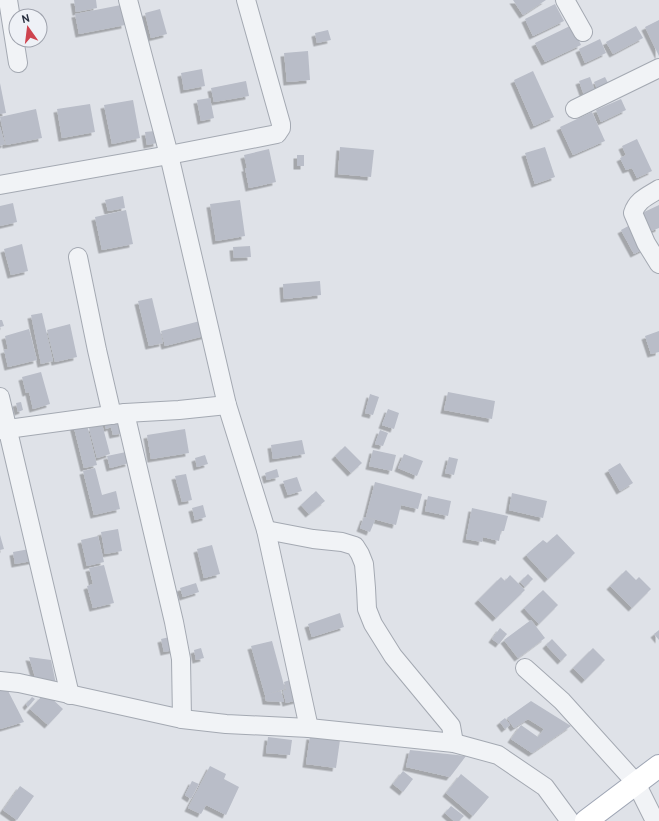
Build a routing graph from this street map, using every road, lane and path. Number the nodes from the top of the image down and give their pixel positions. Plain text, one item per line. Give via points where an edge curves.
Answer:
1 (8, 0) edge
2 (128, 0) edge
3 (246, 0) edge
4 (565, 0) edge
5 (583, 32) dead end
6 (18, 63) dead end
7 (659, 68) edge
8 (575, 110) dead end
9 (169, 155) junction
10 (0, 184) edge
11 (659, 189) edge
12 (78, 257) dead end
13 (659, 264) edge
14 (0, 397) edge
15 (227, 406) junction
16 (119, 414) junction
17 (4, 429) edge
18 (266, 530) junction
19 (525, 668) dead end
20 (0, 681) edge
21 (70, 695) junction
22 (182, 719) junction
23 (309, 728) junction
24 (454, 743) junction
25 (659, 766) edge
26 (636, 783) junction
27 (570, 821) edge
28 (586, 821) edge
29 (656, 821) edge

1 - 6 street
2 - 9 street
3 - 9 street via 281,124 280,132
4 - 5 street
7 - 8 street
9 - 10 street
9 - 15 street
11 - 13 street via 640,200 633,213 646,244
12 - 16 street via 97,350
14 - 17 street
15 - 16 street
15 - 18 street
16 - 17 street
16 - 22 street via 174,622 181,659
17 - 21 street
18 - 23 street
18 - 24 street via 355,546 364,564 367,609 373,624 393,656 451,726
19 - 26 street via 562,701
20 - 21 street
21 - 22 street
22 - 23 street
23 - 24 street
24 - 27 street via 498,756 545,787
25 - 26 main road
26 - 28 main road
26 - 29 street

